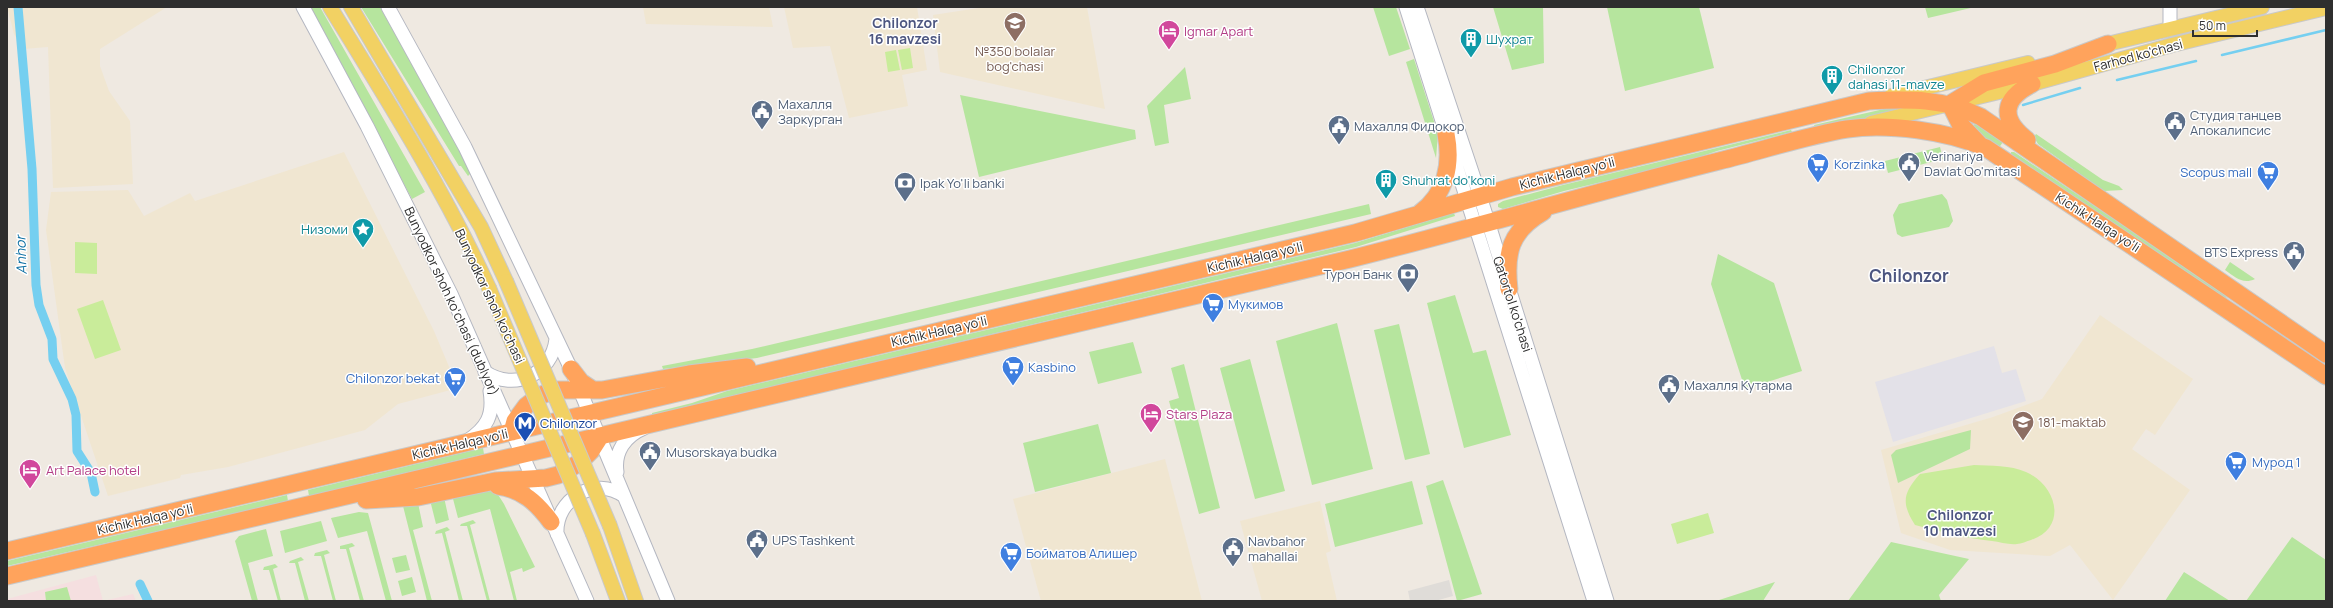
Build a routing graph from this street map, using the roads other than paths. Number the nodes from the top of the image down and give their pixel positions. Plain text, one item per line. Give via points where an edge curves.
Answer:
1 (303, 7) edge
2 (330, 7) edge
3 (351, 7) edge
4 (388, 7) edge
5 (1406, 7) edge
6 (1417, 7) edge
7 (2170, 7) edge
8 (2262, 7) edge
9 (2326, 8) edge
10 (2170, 29) junction
11 (2108, 44) junction
12 (2172, 45) junction
13 (1946, 83) joint
14 (2032, 84) junction
15 (1869, 101) junction
16 (1950, 104) junction
17 (1788, 121) junction
18 (1848, 129) junction
19 (1446, 134) junction
20 (1986, 148) junction
21 (2006, 162) junction
22 (1688, 169) junction
23 (2090, 193) junction
24 (1473, 198) junction
25 (1556, 203) junction
26 (1418, 214) junction
27 (1482, 225) junction
28 (1509, 289) junction
29 (556, 339) junction
30 (848, 353) junction
31 (2326, 354) edge
32 (571, 369) joint
33 (486, 372) junction
34 (2326, 376) edge
35 (731, 380) junction
36 (587, 390) junction
37 (590, 413) junction
38 (658, 423) junction
39 (512, 432) junction
40 (600, 437) junction
41 (462, 444) junction
42 (522, 455) junction
43 (533, 480) junction
44 (478, 484) junction
45 (285, 486) junction
46 (622, 492) junction
47 (322, 502) junction
48 (290, 510) junction
49 (554, 528) junction
50 (7, 551) edge
51 (7, 576) edge
52 (587, 601) edge
53 (618, 601) edge
54 (636, 601) edge
55 (668, 601) edge
56 (1594, 601) edge
57 (1607, 601) edge

1 - 33 street, Bunyodkor shoh koʻchasi (dublyor) via 406,203
2 - 53 main road, Bunyodkor shoh ko'chasi, bridge via 466,239 593,534
3 - 54 main road, Bunyodkor shoh ko'chasi, bridge via 481,227 610,526
4 - 29 street via 465,147
5 - 19 street, Qatortol ko'chasi
6 - 24 street, Qatortol ko'chasi
7 - 10 street
8 - 10 main road, Farhod ko'chasi
9 - 12 main road, Farhod ko'chasi
10 - 11 main road, Farhod ko'chasi
10 - 12 main road
11 - 13 main road, Farhod ko'chasi
11 - 16 highway via 2055,64 1984,83
12 - 14 main road, Farhod ko'chasi
13 - 15 main road, Kichik Halqa yo'li
14 - 16 main road, Farhod ko'chasi
14 - 23 highway via 2018,91 2011,99 2008,111 2011,124 2021,136
15 - 16 highway, Kichik Halqa yo'li via 1909,100
15 - 17 highway, Kichik Halqa yo'li
16 - 18 main road, Kichik Halqa yo'li
16 - 20 highway via 1964,129
16 - 23 highway, Kichik Halqa yo'li via 1969,111 1995,126
17 - 22 highway via 1794,123 1797,128 1792,138 1728,154
17 - 24 highway, Kichik Halqa yo'li via 1574,171
18 - 20 highway, Kichik Halqa yo'li via 1919,130 1956,137
18 - 22 highway, Kichik Halqa yo'li
19 - 24 street, Qatortol ko'chasi
19 - 26 highway via 1449,156 1444,182 1436,197
20 - 21 highway, Kichik Halqa yo'li
21 - 23 highway via 2005,150 2010,147 2016,148 2046,170
21 - 34 highway, Kichik Halqa yo'li
22 - 25 highway, Kichik Halqa yo'li
23 - 31 highway, Kichik Halqa yo'li
24 - 26 highway, Kichik Halqa yo'li
24 - 27 street, Qatortol ko'chasi
25 - 27 highway, Kichik Halqa yo'li
25 - 28 highway via 1524,225 1514,238 1508,258
26 - 30 highway, Kichik Halqa yo'li via 1355,233
27 - 28 street, Qatortol ko'chasi
27 - 38 highway, Kichik Halqa yo'li via 1350,259
27 - 56 street, Qatortol ko'chasi
28 - 57 street, Qatortol ko'chasi
29 - 32 street
29 - 33 street via 554,352 548,362 531,377 507,380
30 - 35 highway, Kichik Halqa yo'li
30 - 36 highway via 689,374 621,388
32 - 36 highway
33 - 39 street, Bunyodkor shoh koʻchasi (dublyor)
33 - 41 street via 492,403 491,415 480,431
35 - 37 highway, Kichik Halqa yo'li
35 - 38 highway via 701,396 648,410 647,419
36 - 37 street
36 - 39 highway via 555,390 539,396 520,412
37 - 39 highway, Kichik Halqa yo'li
37 - 40 street
38 - 40 highway, Kichik Halqa yo'li
38 - 46 street via 634,434 620,449 616,465
39 - 41 highway, Kichik Halqa yo'li
39 - 42 street, Bunyodkor shoh koʻchasi (dublyor)
40 - 42 highway, Kichik Halqa yo'li
40 - 43 highway via 587,455 574,466 552,477
40 - 46 street
41 - 45 highway, Kichik Halqa yo'li
42 - 43 street, Bunyodkor shoh koʻchasi (dublyor)
42 - 47 highway, Kichik Halqa yo'li
43 - 44 highway
43 - 49 street, Bunyodkor shoh koʻchasi (dublyor)
44 - 47 highway via 418,497
44 - 49 highway via 508,487 518,491 535,503
45 - 48 highway via 293,489 298,496 296,504
45 - 50 highway, Kichik Halqa yo'li
46 - 49 street via 602,488 578,494 561,511
46 - 55 street
47 - 48 highway, Kichik Halqa yo'li
48 - 51 highway, Kichik Halqa yo'li
49 - 52 street, Bunyodkor shoh koʻchasi (dublyor)

